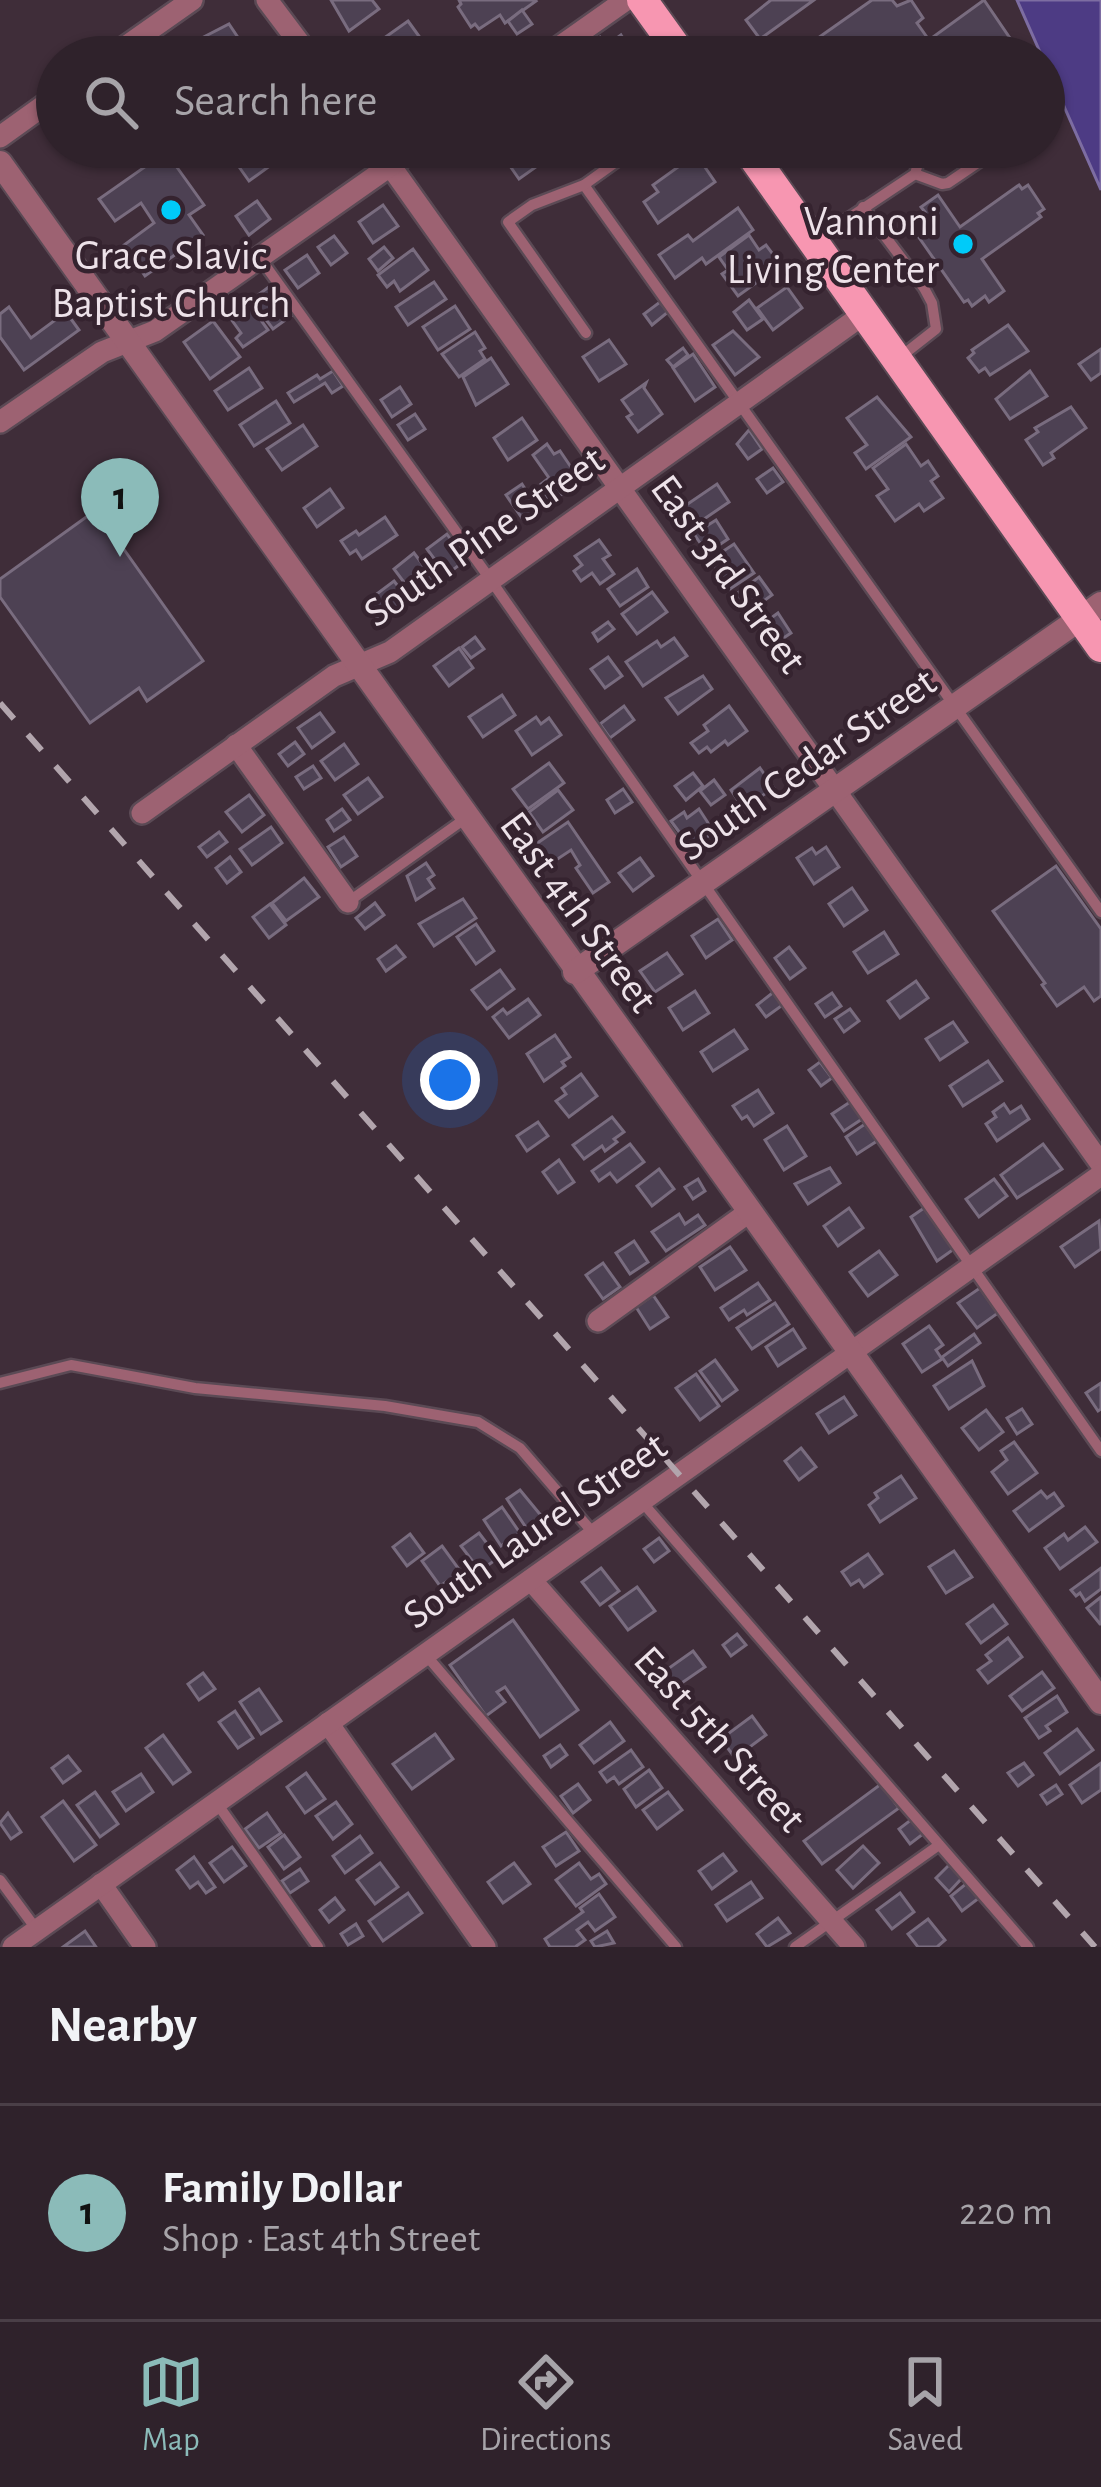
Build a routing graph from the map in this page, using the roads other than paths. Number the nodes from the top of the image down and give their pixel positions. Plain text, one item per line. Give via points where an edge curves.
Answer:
1 (192, 0) edge
2 (267, 0) edge
3 (626, 0) edge
4 (643, 0) edge
5 (141, 36) edge
6 (294, 36) edge
7 (575, 36) edge
8 (668, 36) edge
9 (36, 111) edge
10 (0, 136) edge
11 (2, 168) edge
12 (369, 168) edge
13 (393, 168) edge
14 (608, 168) edge
15 (761, 168) edge
16 (916, 168) edge
17 (971, 168) edge
18 (915, 173) junction
19 (584, 185) junction
20 (863, 207) junction
21 (814, 242) junction
22 (260, 257) junction
23 (864, 314) junction
24 (586, 333) dead end
25 (129, 342) junction
26 (897, 360) junction
27 (742, 403) junction
28 (0, 422) edge
29 (620, 488) junction
30 (490, 579) junction
31 (1091, 612) edge
32 (1101, 647) edge
33 (358, 666) junction
34 (955, 708) junction
35 (236, 745) junction
36 (836, 788) junction
37 (142, 813) dead end
38 (466, 818) junction
39 (701, 884) junction
40 (348, 902) joint
41 (1101, 912) edge
42 (575, 972) junction
43 (1101, 1164) edge
44 (1101, 1175) edge
45 (749, 1212) junction
46 (973, 1266) junction
47 (598, 1321) dead end
48 (851, 1353) junction
49 (0, 1383) edge
50 (1101, 1451) edge
51 (642, 1502) junction
52 (595, 1535) junction
53 (531, 1580) junction
54 (424, 1654) junction
55 (1101, 1702) edge
56 (328, 1723) junction
57 (216, 1802) junction
58 (939, 1845) junction
59 (0, 1880) edge
60 (101, 1884) junction
61 (831, 1922) junction
62 (37, 1930) junction
63 (13, 1947) edge
64 (146, 1947) edge
65 (318, 1947) edge
66 (485, 1947) edge
67 (676, 1947) edge
68 (795, 1947) edge
69 (854, 1947) edge
70 (1028, 1947) edge

1 - 5 street
2 - 6 street
3 - 7 street
4 - 8 main road
9 - 10 street
11 - 25 street, East 4th Street
12 - 22 street
13 - 29 street, East 3rd Street
14 - 19 lane
15 - 21 main road
16 - 18 lane
17 - 18 lane via 942,184
18 - 20 lane
19 - 24 lane via 508,222
19 - 27 lane
20 - 21 lane
20 - 26 lane via 932,303 936,329
21 - 23 main road
22 - 25 street
22 - 30 lane
23 - 26 main road
23 - 27 street, South Pine Street
25 - 28 street
25 - 33 street, East 4th Street
26 - 31 main road
27 - 29 street, South Pine Street
27 - 34 lane
29 - 30 street, South Pine Street
29 - 36 street, East 3rd Street
30 - 33 street, South Pine Street
30 - 39 lane
31 - 32 main road
31 - 34 street, South Cedar Street
33 - 35 street, South Pine Street
33 - 38 street, East 4th Street
34 - 36 street, South Cedar Street
34 - 41 lane
35 - 37 street, South Pine Street
35 - 40 street
36 - 39 street, South Cedar Street
36 - 43 street, East 3rd Street
38 - 40 lane
38 - 42 street, East 4th Street
39 - 42 street, South Cedar Street
39 - 46 lane
42 - 45 street, East 4th Street
44 - 46 street, South Laurel Street
45 - 47 street
45 - 48 street, East 4th Street
46 - 48 street, South Laurel Street
46 - 50 lane
48 - 51 street, South Laurel Street
48 - 55 street, East 4th Street
49 - 52 lane via 71,1364 195,1388 478,1422 520,1448
51 - 52 street, South Laurel Street
51 - 58 lane
52 - 53 street, South Laurel Street
53 - 54 street, South Laurel Street
53 - 61 street, East 5th Street
54 - 56 street, South Laurel Street
54 - 67 lane
56 - 57 street, South Laurel Street
56 - 66 street
57 - 60 street, South Laurel Street
57 - 65 lane
58 - 61 lane
58 - 70 lane
59 - 62 lane
60 - 62 street, South Laurel Street
60 - 64 street
61 - 68 lane
61 - 69 street, East 5th Street
62 - 63 street, South Laurel Street

